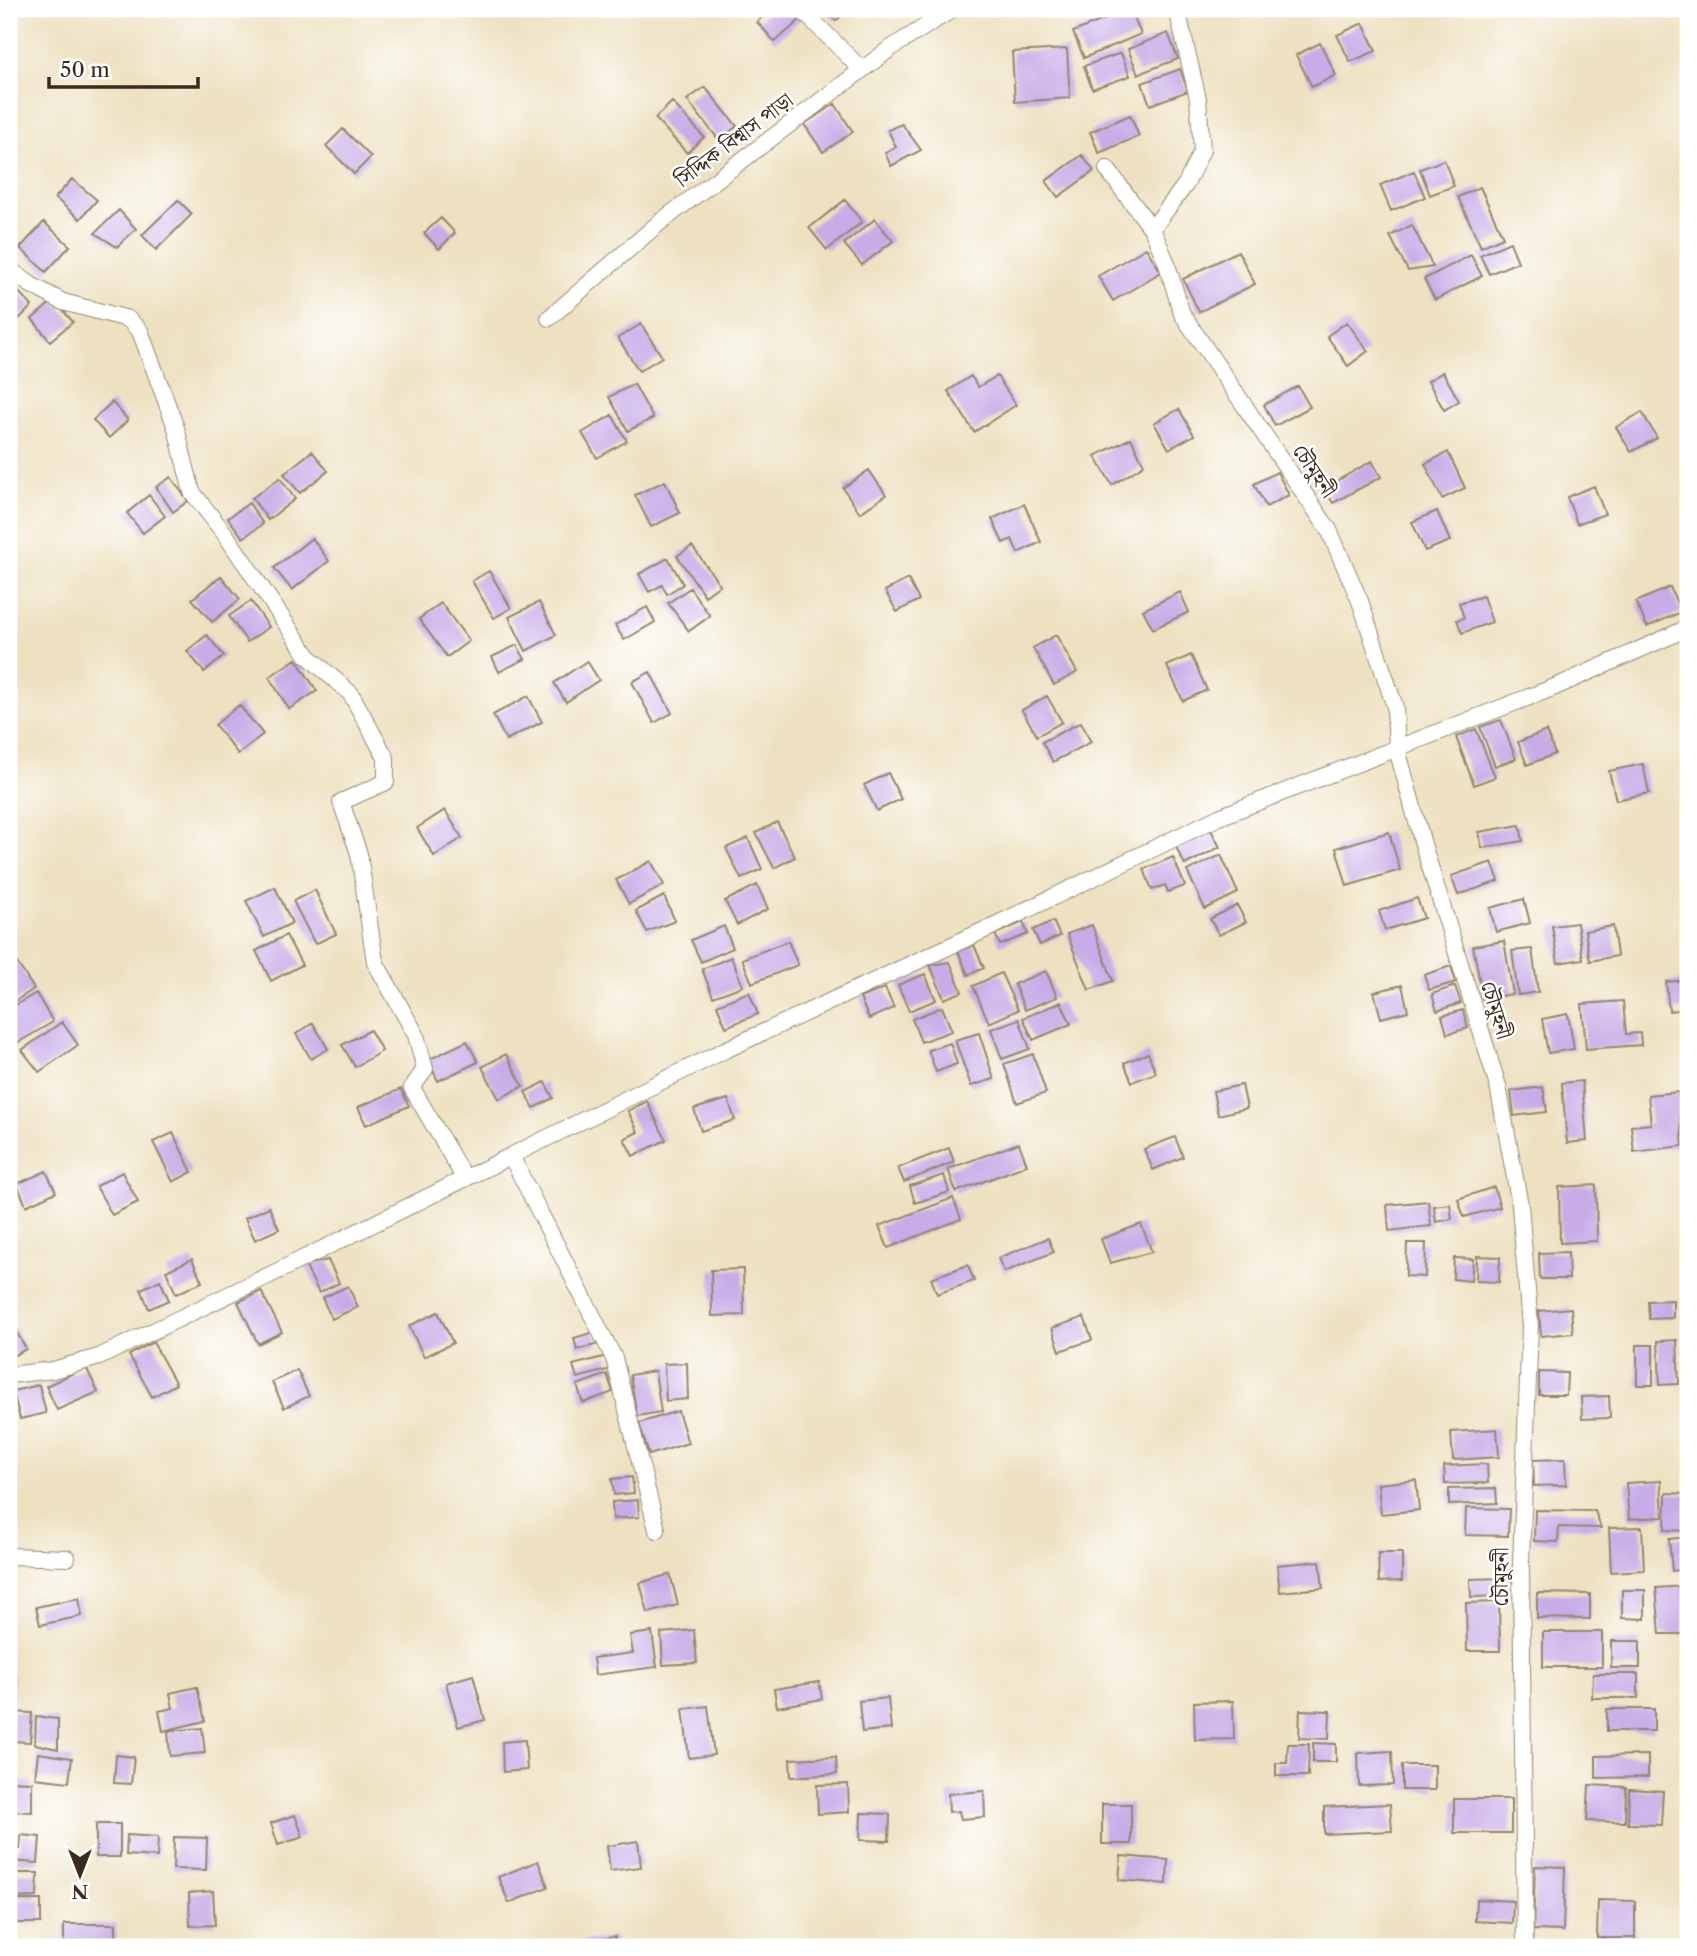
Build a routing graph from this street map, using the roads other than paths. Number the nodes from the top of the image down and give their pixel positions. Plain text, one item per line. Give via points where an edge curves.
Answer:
1 (801, 9) edge
2 (953, 9) edge
3 (1177, 9) edge
4 (860, 68) junction
5 (1107, 169) dead end
6 (1152, 229) junction
7 (9, 269) edge
8 (549, 318) dead end
9 (1688, 628) edge
10 (1396, 749) junction
11 (511, 1157) junction
12 (465, 1179) junction
13 (9, 1375) edge
14 (657, 1530) dead end
15 (9, 1556) edge
16 (67, 1558) dead end
17 (1525, 1947) edge

1 - 4 street
2 - 4 street, সিদ্দিক বিশ্বাস পাড়া
3 - 6 street via 1198,99 1202,150 1186,184
4 - 8 street, সিদ্দিক বিশ্বাস পাড়া via 659,223
5 - 6 street, চৌমুহনী
6 - 10 street, চৌমুহনী via 1182,314 1329,530 1360,601 1395,707
7 - 12 street via 63,302 128,318 140,331 176,428 192,492 308,656 351,694 375,736 386,758 386,782 341,802 359,854 375,962 416,1035 425,1069 412,1088
9 - 10 street via 1555,687
10 - 11 street via 1219,817 725,1050
10 - 17 street, চৌমুহনী via 1498,1086 1520,1205 1530,1326 1521,1563
11 - 12 street
11 - 14 street via 614,1358
12 - 13 street via 99,1357 53,1370
15 - 16 street

